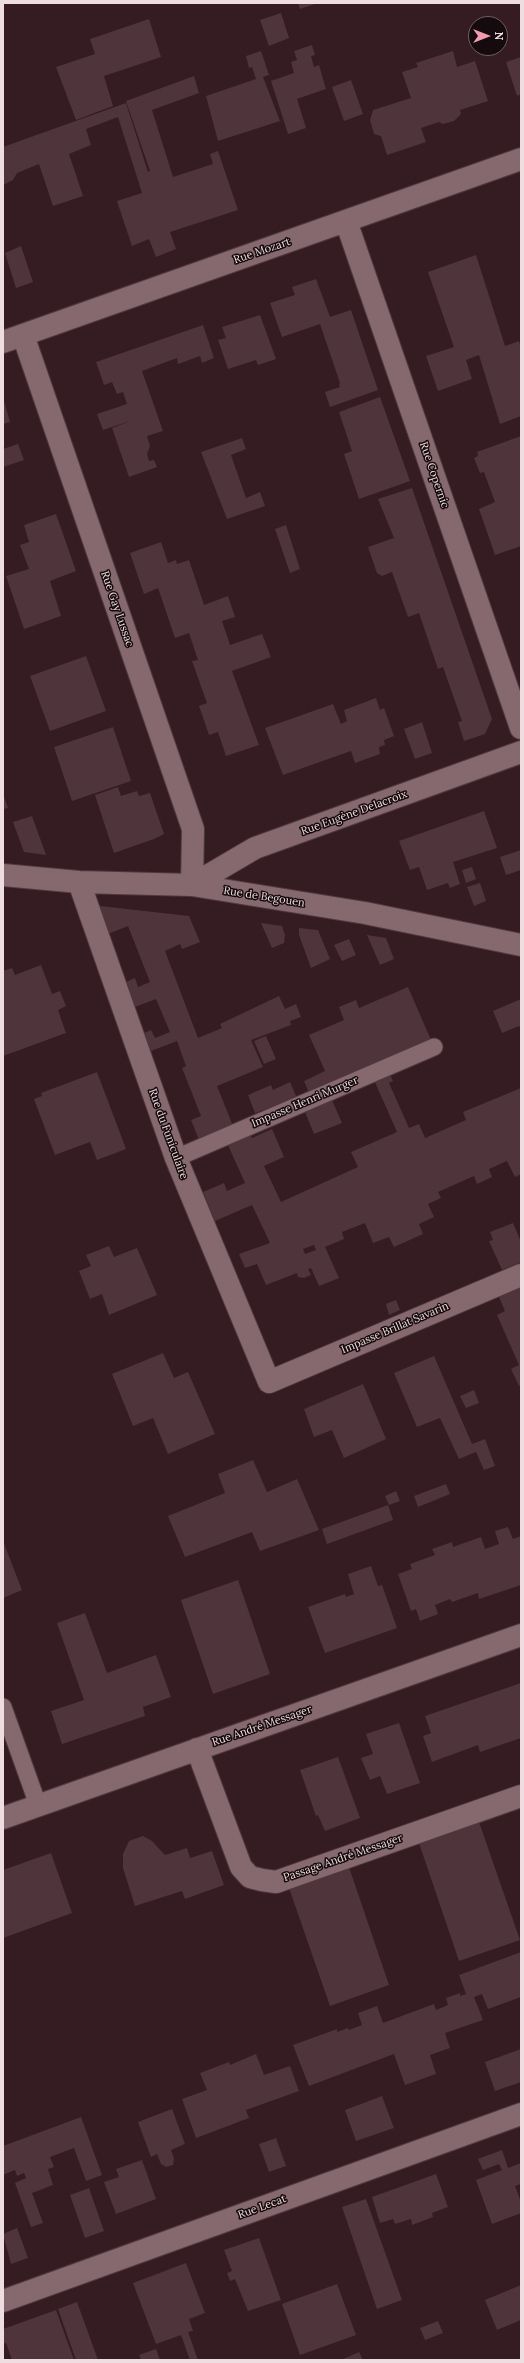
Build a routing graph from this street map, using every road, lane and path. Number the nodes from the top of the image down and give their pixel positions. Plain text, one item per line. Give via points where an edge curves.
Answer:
1 (521, 159) edge
2 (346, 221) junction
3 (13, 339) edge
4 (521, 728) edge
5 (521, 752) edge
6 (3, 875) edge
7 (79, 882) junction
8 (192, 885) junction
9 (521, 945) edge
10 (434, 1047) dead end
11 (176, 1158) junction
12 (521, 1275) edge
13 (269, 1382) joint
14 (521, 1635) edge
15 (3, 1707) edge
16 (197, 1749) junction
17 (521, 1796) edge
18 (38, 1805) junction
19 (3, 1818) edge
20 (521, 2114) edge
21 (3, 2301) edge

1 - 2 street, Rue Mozart
2 - 3 street, Rue Mozart
2 - 4 street, Rue Copernic
3 - 8 street, Rue Gay Lussac via 193,829
5 - 8 street, Rue Eugène Delacroix via 255,848
6 - 7 street, Rue de Begouen
7 - 8 street, Rue de Begouen
7 - 11 street, Rue du Funiculaire
8 - 9 street, Rue de Begouen via 365,913
10 - 11 lane, Impasse Henri Murger
11 - 13 street, Rue du Funiculaire
12 - 13 street, Impasse Brillat Savarin
14 - 16 street, Rue André Messager
15 - 18 lane
16 - 17 street, Passage André Messager via 241,1868 250,1877 262,1880 276,1882
16 - 18 street, Rue André Messager
18 - 19 street, Rue André Messager
20 - 21 street, Rue Lecat

